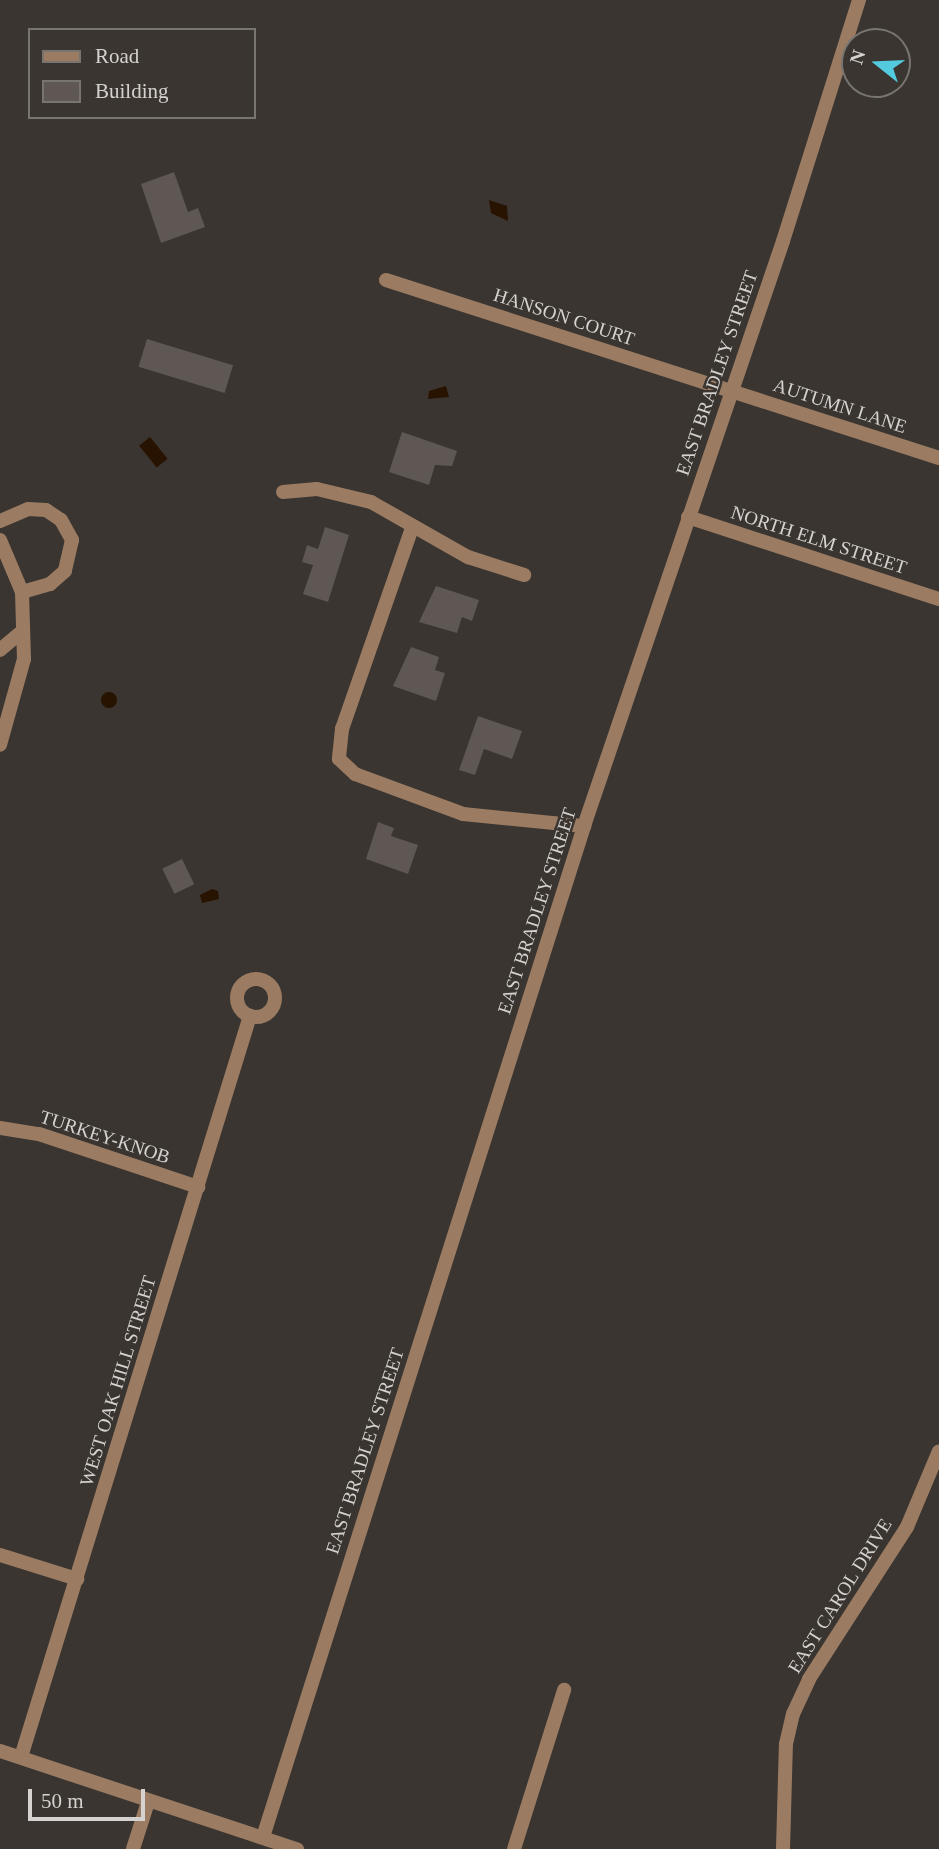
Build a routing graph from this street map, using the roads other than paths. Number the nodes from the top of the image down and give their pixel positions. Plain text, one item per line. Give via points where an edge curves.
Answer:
1 (859, 0) edge
2 (386, 280) dead end
3 (730, 391) junction
4 (939, 458) edge
5 (283, 492) dead end
6 (688, 517) junction
7 (0, 522) edge
8 (412, 528) junction
9 (0, 540) edge
10 (524, 575) dead end
11 (22, 592) junction
12 (939, 599) edge
13 (23, 631) junction
14 (0, 650) edge
15 (0, 746) edge
16 (584, 826) junction
17 (250, 1016) dead end
18 (0, 1128) edge
19 (198, 1186) junction
20 (939, 1451) edge
21 (932, 1492) edge
22 (0, 1555) edge
23 (77, 1579) junction
24 (564, 1690) dead end
25 (0, 1751) edge
26 (21, 1757) junction
27 (148, 1802) junction
28 (264, 1837) junction
29 (134, 1849) edge
30 (297, 1849) edge
31 (514, 1849) edge
32 (783, 1849) edge

1 - 3 street, EAST BRADLEY STREET via 783,242
2 - 3 street, HANSON COURT
3 - 4 street, AUTUMN LANE
3 - 6 street, EAST BRADLEY STREET
5 - 8 street via 342,493 371,502
6 - 12 street, NORTH ELM STREET
6 - 16 street, EAST BRADLEY STREET
7 - 11 street via 28,509 46,510 61,520 72,540 65,571 50,584
8 - 10 street via 468,557
8 - 16 street via 342,729 340,759 355,774 463,814
9 - 11 street
11 - 13 street
13 - 14 street
13 - 15 street via 24,659
16 - 28 street, EAST BRADLEY STREET
17 - 19 street, WEST OAK HILL STREET
18 - 19 street, TURKEY-KNOB via 39,1134
19 - 23 street, WEST OAK HILL STREET
20 - 21 street, EAST CAROL DRIVE
21 - 32 street, EAST CAROL DRIVE via 809,1679 793,1714 786,1744
22 - 23 street
23 - 26 street, WEST OAK HILL STREET
24 - 31 street
25 - 26 street
26 - 27 street
27 - 28 street
27 - 29 street
28 - 30 street

